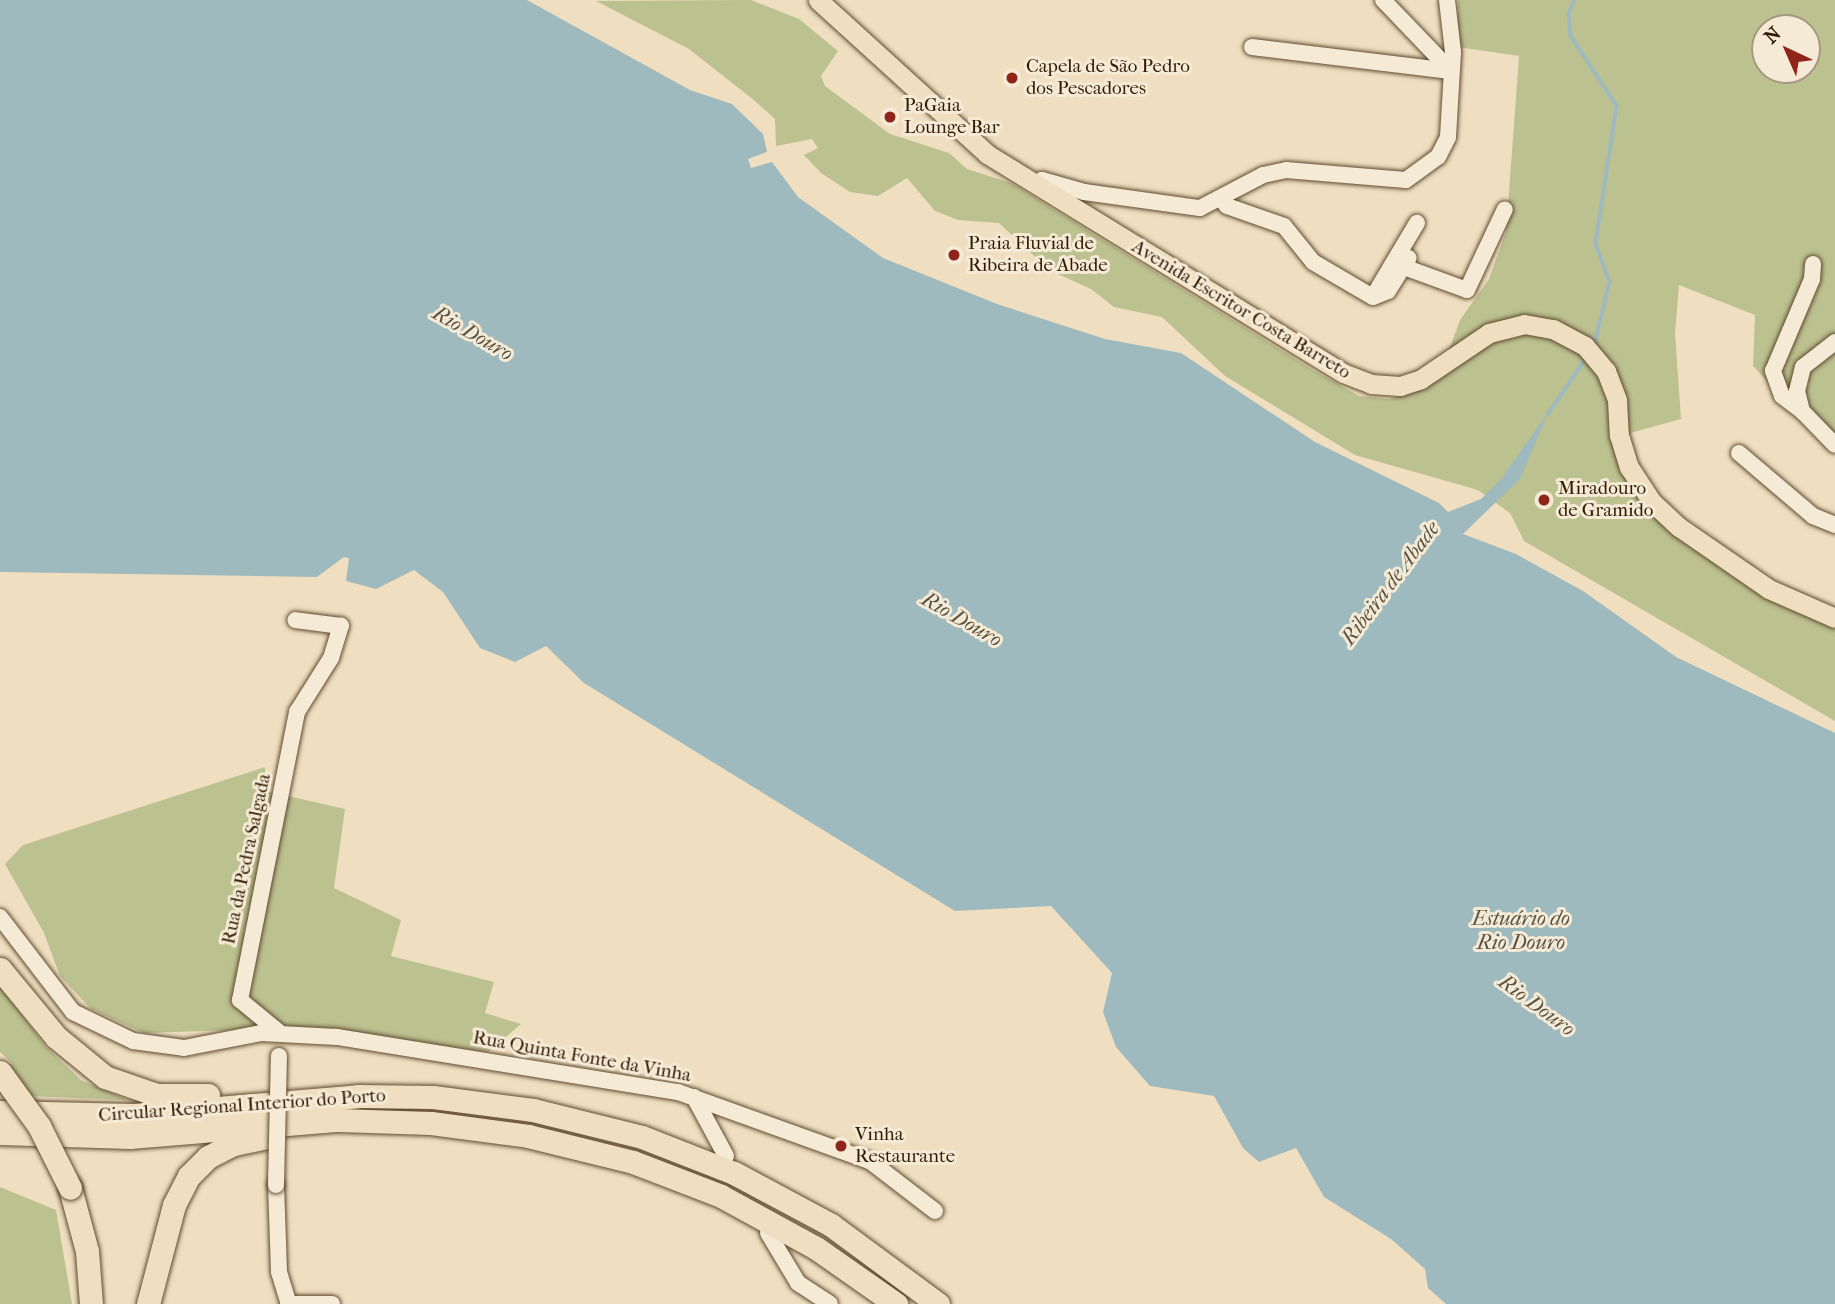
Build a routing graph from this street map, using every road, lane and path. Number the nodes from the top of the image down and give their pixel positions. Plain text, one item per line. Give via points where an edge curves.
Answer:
1 (818, 0) edge
2 (1447, 0) edge
3 (1385, 1) edge
4 (1252, 47) dead end
5 (1451, 71) junction
6 (1035, 187) junction
7 (1221, 199) junction
8 (1505, 209) dead end
9 (1417, 223) dead end
10 (1813, 264) dead end
11 (1373, 297) junction
12 (1835, 342) edge
13 (1802, 411) junction
14 (1835, 445) edge
15 (1740, 453) dead end
16 (1835, 525) edge
17 (1833, 615) edge
18 (295, 620) dead end
19 (0, 917) edge
20 (0, 969) edge
21 (280, 1033) junction
22 (0, 1072) edge
23 (358, 1096) junction
24 (694, 1097) junction
25 (0, 1112) edge
26 (359, 1121) junction
27 (0, 1133) edge
28 (726, 1156) dead end
29 (935, 1211) dead end
30 (768, 1233) dead end
31 (91, 1304) edge
32 (148, 1304) edge
33 (288, 1304) edge
34 (332, 1304) edge
35 (830, 1304) edge
36 (896, 1304) edge
37 (938, 1304) edge

1 - 6 main road, Avenida Escritor Costa Barreto via 967,136
2 - 5 street
3 - 5 street
4 - 5 street
5 - 7 street via 1448,137 1438,157 1422,172 1394,180 1286,170 1263,175
6 - 7 street via 1042,180 1084,192 1189,208
6 - 17 main road, Avenida Escritor Costa Barreto via 1343,373 1371,384 1400,386 1421,379 1471,342 1506,327 1538,325 1568,336 1606,371 1617,400 1619,435 1629,467 1652,502 1679,527 1769,589
7 - 11 street via 1227,206 1284,226 1313,262
8 - 11 street via 1467,290 1406,263 1388,291
9 - 11 street
10 - 13 street via 1812,279 1773,371 1782,396
12 - 13 street via 1803,367 1797,391
13 - 14 street
15 - 16 street via 1813,516
18 - 21 street, Rua da Pedra Salgada via 341,626 331,658 297,712 240,1000
19 - 21 street, Rua Quinta Fonte da Vinha via 73,1012 104,1031 132,1041 184,1048
20 - 23 highway via 79,1060 105,1077 143,1092 184,1096 311,1088
21 - 24 street, Rua Quinta Fonte da Vinha via 337,1037
21 - 33 street, bridge via 276,1185 279,1272
22 - 31 highway, bridge via 39,1126 70,1188 87,1251
23 - 25 highway, Circular Regional Interior do Porto via 134,1115
23 - 37 highway, Circular Regional Interior do Porto via 433,1097 533,1110 642,1137 734,1173 811,1213
24 - 28 street
24 - 29 street, Rua Quinta Fonte da Vinha via 870,1161
26 - 27 highway, Circular Regional Interior do Porto via 130,1137
26 - 32 highway via 234,1144 208,1157 188,1176 174,1205
26 - 36 highway, Circular Regional Interior do Porto via 430,1123 528,1136 633,1162 733,1202 816,1248
30 - 35 street via 798,1283
33 - 34 street

